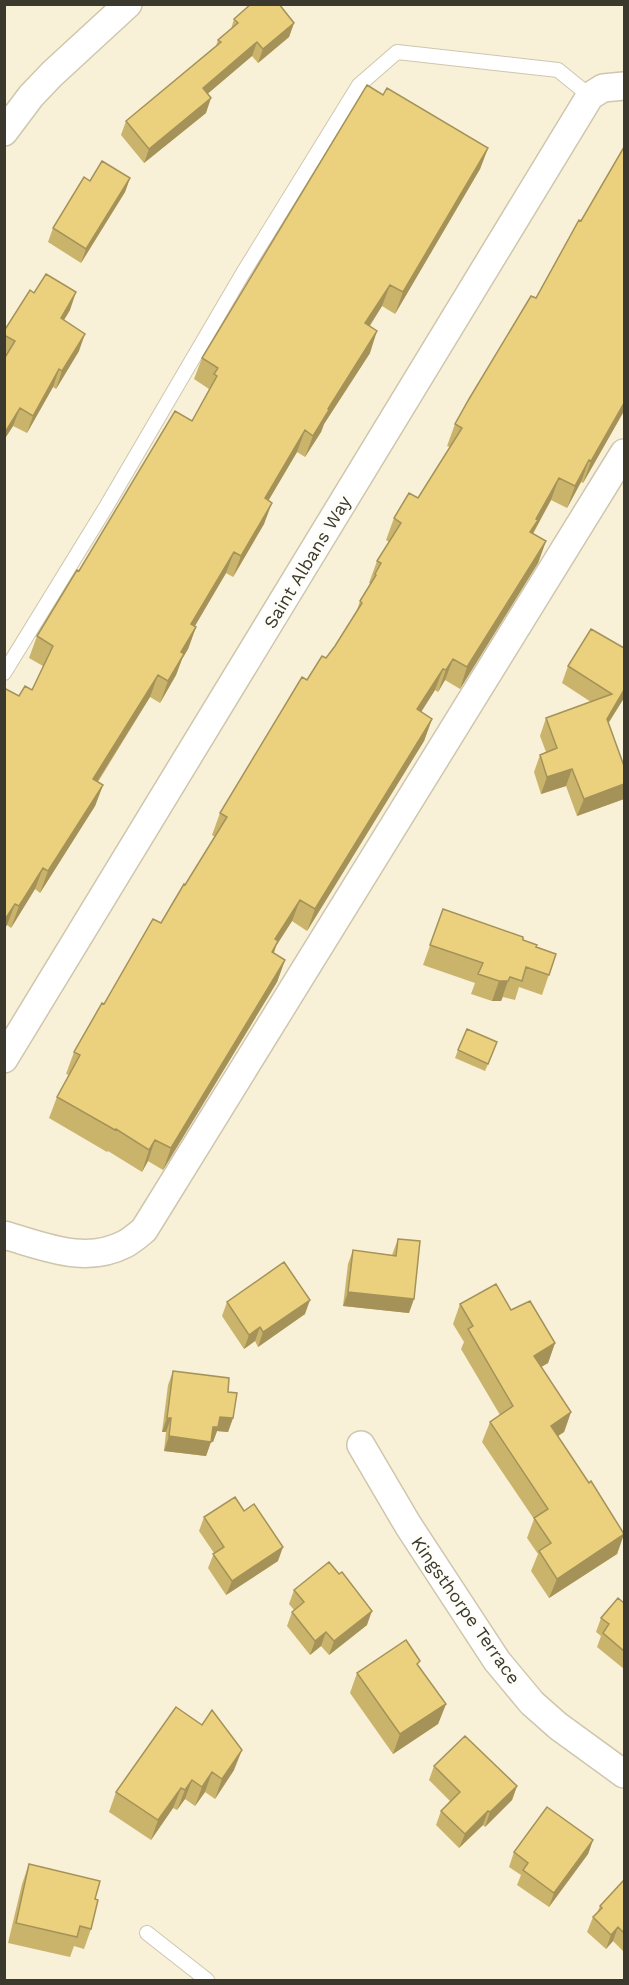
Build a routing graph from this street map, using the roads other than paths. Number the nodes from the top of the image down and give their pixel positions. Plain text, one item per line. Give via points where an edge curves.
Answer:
1 (128, 4) edge
2 (624, 86) edge
3 (590, 96) junction
4 (4, 132) edge
5 (624, 453) edge
6 (4, 673) edge
7 (4, 1059) edge
8 (4, 1235) edge
9 (361, 1445) dead end
10 (624, 1774) edge
11 (147, 1933) dead end
12 (207, 1980) edge

1 - 4 street via 52,74
2 - 3 street via 603,88
3 - 6 lane via 558,70 397,52 359,85
3 - 7 street, Saint Albans Way
5 - 8 street via 144,1230 125,1244 104,1252 76,1255
9 - 10 street, Kingsthorpe Terrace via 496,1661 558,1726
11 - 12 lane

